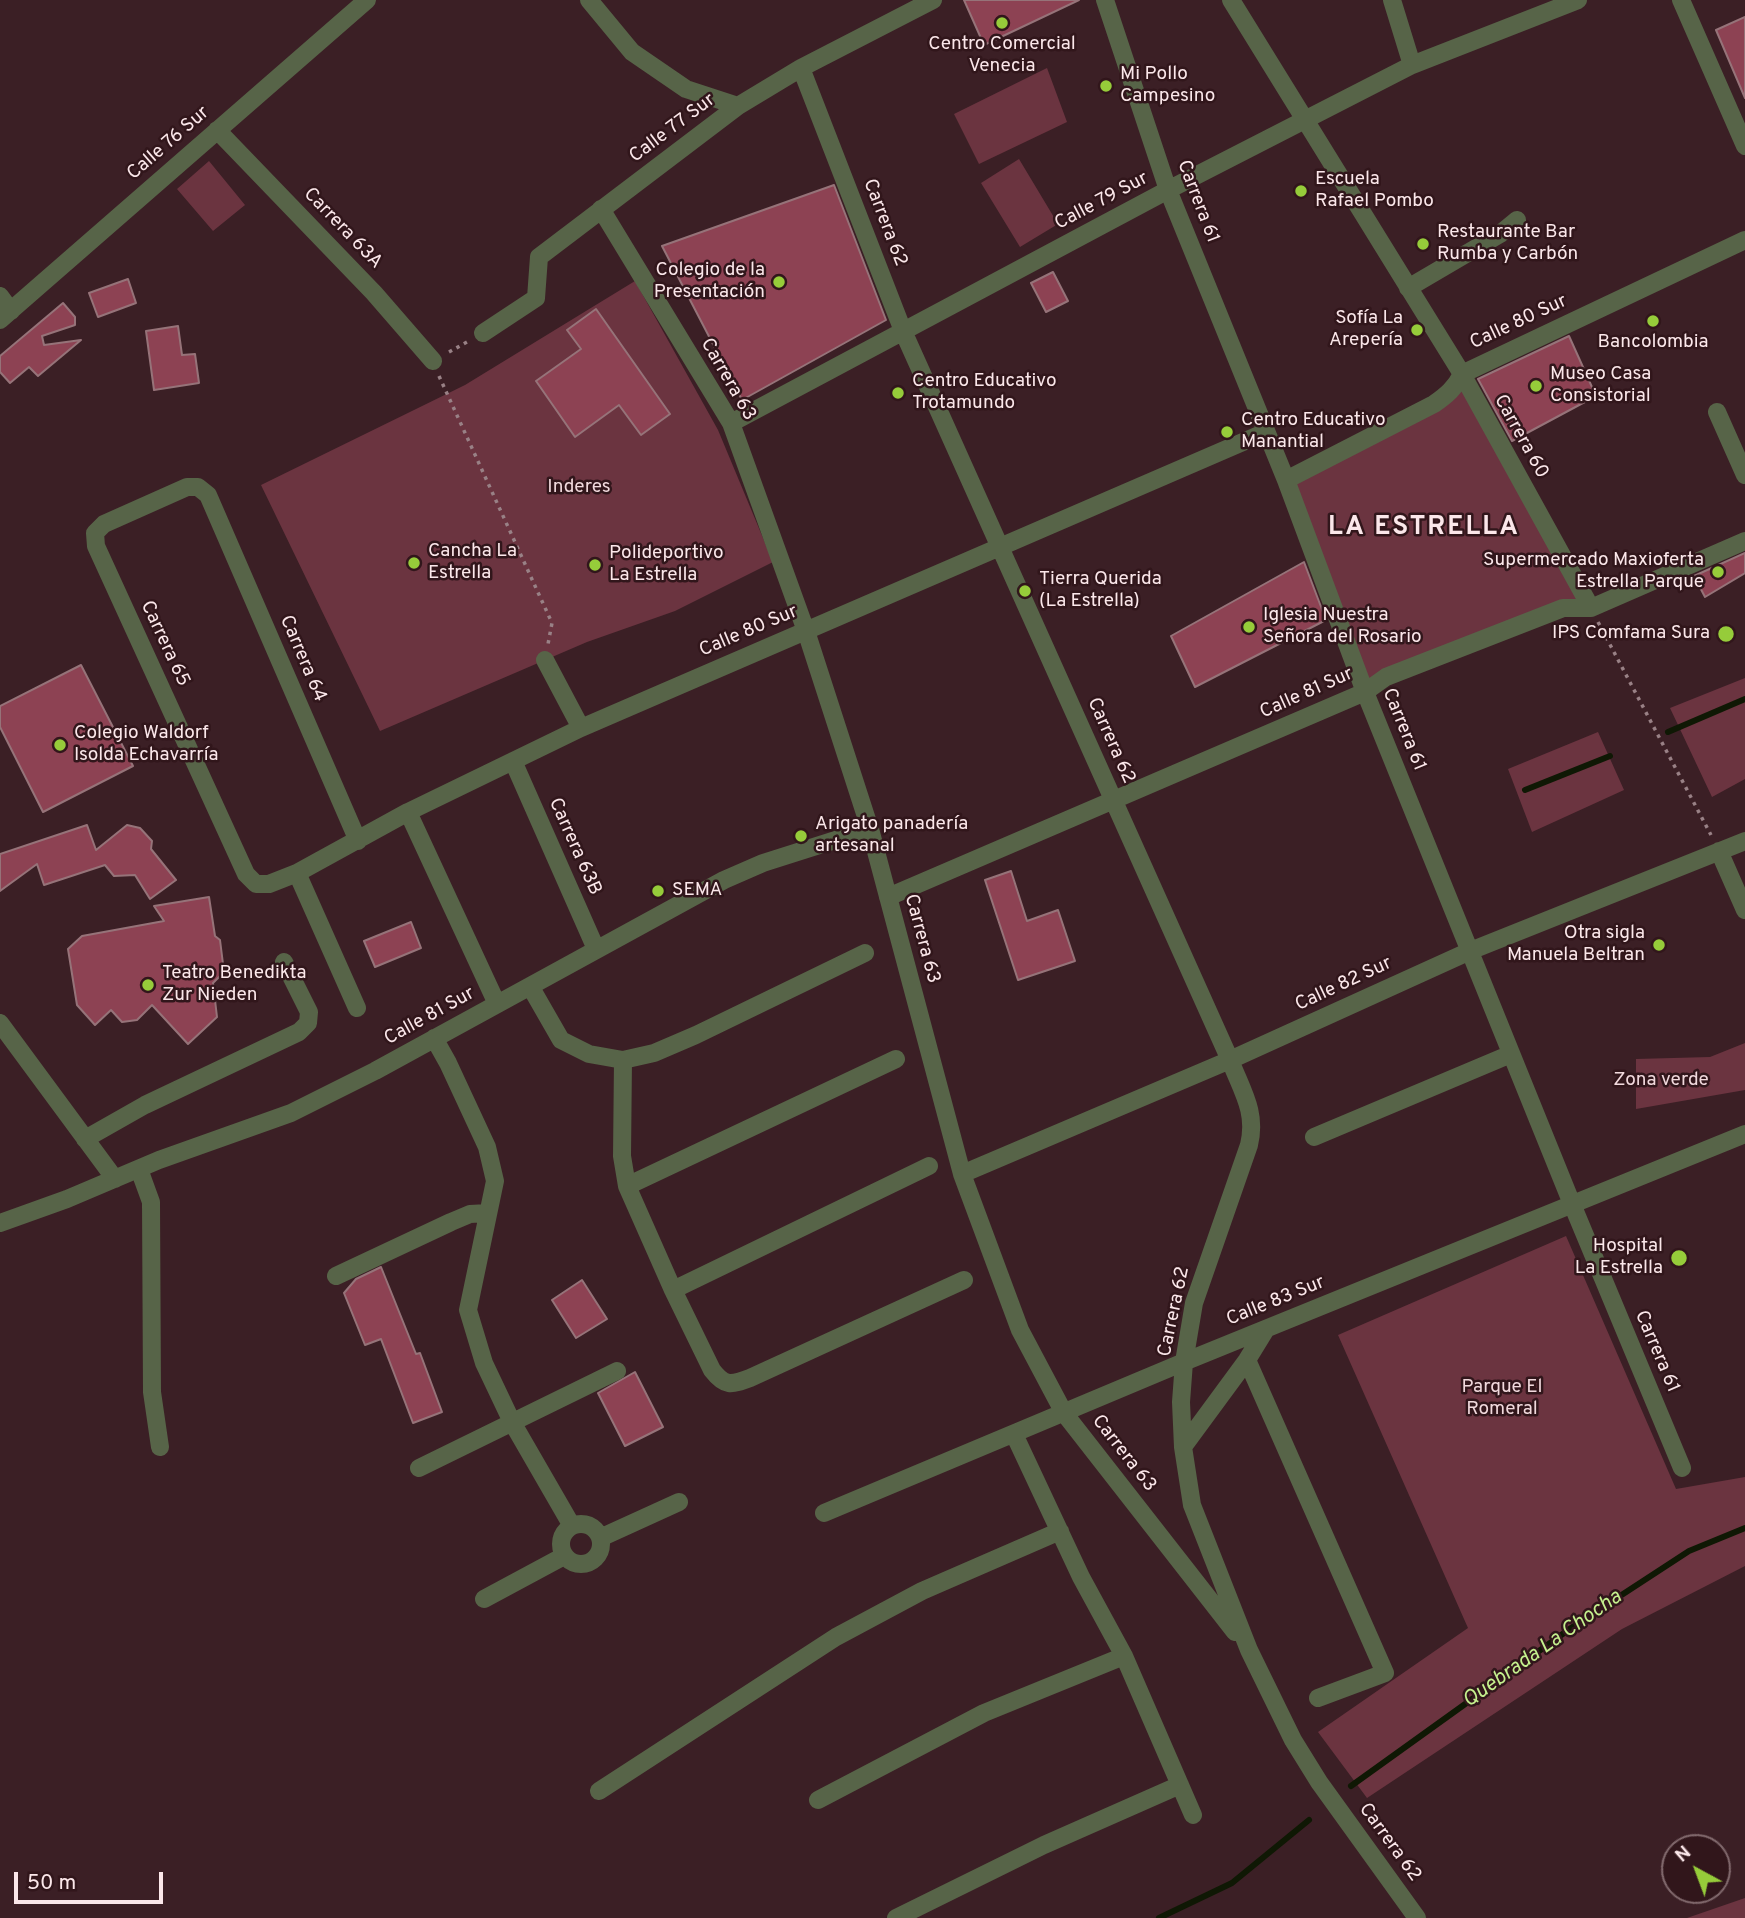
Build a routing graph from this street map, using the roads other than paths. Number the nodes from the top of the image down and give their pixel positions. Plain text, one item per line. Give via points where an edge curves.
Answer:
1 (367, 0) edge
2 (589, 0) edge
3 (933, 0) edge
4 (1105, 0) edge
5 (1231, 0) edge
6 (1392, 0) edge
7 (1578, 0) edge
8 (1681, 0) edge
9 (1412, 65) junction
10 (801, 68) junction
11 (738, 106) junction
12 (1306, 120) junction
13 (217, 130) junction
14 (1745, 146) edge
15 (1168, 190) junction
16 (601, 209) junction
17 (1517, 220) dead end
18 (1745, 240) edge
19 (1408, 288) junction
20 (4, 309) edge
21 (903, 331) junction
22 (483, 333) road end
23 (433, 361) road end
24 (1462, 374) junction
25 (1717, 412) dead end
26 (731, 423) junction
27 (1266, 432) junction
28 (1745, 475) edge
29 (1286, 480) junction
30 (208, 495) joint
31 (1745, 541) edge
32 (1000, 547) junction
33 (1591, 608) junction
34 (806, 631) junction
35 (545, 660) road end
36 (1365, 692) junction
37 (581, 728) junction
38 (513, 761) junction
39 (1114, 800) junction
40 (408, 812) junction
41 (870, 829) junction
42 (358, 841) junction
43 (1745, 841) edge
44 (1719, 851) junction
45 (297, 873) junction
46 (256, 884) joint
47 (888, 897) junction
48 (1745, 910) edge
49 (596, 949) junction
50 (1470, 951) junction
51 (865, 953) dead end
52 (284, 962) dead end
53 (530, 986) junction
54 (497, 1004) junction
55 (357, 1007) dead end
56 (0, 1023) edge
57 (434, 1038) junction
58 (1511, 1054) junction
59 (897, 1059) dead end
60 (623, 1060) junction
61 (1230, 1060) junction
62 (1745, 1134) edge
63 (1314, 1137) dead end
64 (85, 1139) junction
65 (929, 1166) dead end
66 (139, 1169) junction
67 (962, 1174) junction
68 (115, 1179) junction
69 (627, 1186) junction
70 (1572, 1204) junction
71 (488, 1213) junction
72 (0, 1223) edge
73 (336, 1276) dead end
74 (964, 1280) dead end
75 (673, 1290) junction
76 (1265, 1329) junction
77 (1247, 1360) junction
78 (1184, 1363) junction
79 (617, 1371) dead end
80 (1064, 1413) junction
81 (512, 1422) junction
82 (1014, 1434) junction
83 (160, 1447) dead end
84 (1183, 1447) junction
85 (419, 1468) dead end
86 (1682, 1468) dead end
87 (680, 1503) dead end
88 (824, 1513) dead end
89 (572, 1526) junction
90 (1060, 1531) junction
91 (600, 1538) junction
92 (564, 1556) junction
93 (484, 1599) dead end
94 (1249, 1650) junction
95 (1124, 1656) junction
96 (1318, 1698) dead end
97 (1180, 1785) junction
98 (599, 1791) dead end
99 (818, 1800) dead end
100 (1193, 1815) dead end
101 (896, 1918) edge
102 (1417, 1918) edge

1 - 13 street, Calle 76 Sur
2 - 11 street via 632,52 686,89
3 - 10 street, Calle 77 Sur
4 - 15 street, Carrera 61
5 - 12 street, Carrera 60
6 - 9 street
7 - 9 street, Calle 79 Sur
8 - 14 street
9 - 12 street, Calle 79 Sur
10 - 11 street, Calle 77 Sur
10 - 21 street, Carrera 62
11 - 16 street, Calle 77 Sur
12 - 15 street, Calle 79 Sur
12 - 19 street, Carrera 60
13 - 20 street, Calle 76 Sur
13 - 23 street, Carrera 63A
15 - 21 street, Calle 79 Sur
15 - 27 street, Carrera 61
16 - 22 street, Calle 77 Sur via 539,257 536,298
16 - 26 street, Carrera 63
17 - 19 street
18 - 24 street, Calle 80 Sur
19 - 24 street, Carrera 60
21 - 26 street, Calle 79 Sur
21 - 32 street, Carrera 62
24 - 29 street, Calle 80 Sur via 1447,396
24 - 33 street, Carrera 60
25 - 28 street
26 - 34 street, Carrera 63
27 - 29 street, Carrera 61
27 - 32 street, Calle 80 Sur
29 - 36 street, Carrera 61
30 - 42 street, Carrera 64
30 - 46 street, Carrera 65 via 198,487 187,487 104,524 95,533 96,546 246,874
31 - 33 street, Calle 81 Sur
32 - 34 street, Calle 80 Sur
32 - 39 street, Carrera 62
33 - 36 street, Calle 81 Sur via 1563,608 1386,677
34 - 37 street, Calle 80 Sur
34 - 41 street, Carrera 63
35 - 37 street
36 - 39 street, Calle 81 Sur
36 - 50 street, Carrera 61
37 - 38 street, Calle 80 Sur
38 - 40 street, Calle 80 Sur
38 - 49 street, Carrera 63B
39 - 47 street, Calle 81 Sur
39 - 61 street, Carrera 62
40 - 42 street, Calle 80 Sur
40 - 54 street
41 - 47 street, Carrera 63
41 - 49 street, Calle 81 Sur via 753,867
42 - 45 street, Calle 80 Sur
43 - 44 street, Calle 82 Sur
44 - 48 street
44 - 50 street, Calle 82 Sur
45 - 46 street, Calle 80 Sur via 270,884
45 - 55 street
47 - 67 street, Carrera 63
49 - 53 street, Calle 81 Sur
50 - 58 street, Carrera 61
50 - 61 street, Calle 82 Sur
51 - 60 street via 696,1035
52 - 64 street via 309,1012 299,1032 145,1105
53 - 54 street, Calle 81 Sur
53 - 60 street via 561,1040 589,1054
54 - 57 street, Calle 81 Sur
56 - 64 street
57 - 66 street, Calle 81 Sur via 291,1113
57 - 71 street via 487,1147 495,1181
58 - 63 street
58 - 70 street, Carrera 61
59 - 69 street
60 - 69 street via 622,1156
61 - 67 street, Calle 82 Sur
61 - 78 street, Carrera 62 via 1253,1128 1194,1303
62 - 70 street, Calle 83 Sur
64 - 68 street
65 - 75 street
66 - 68 street, Calle 81 Sur
66 - 83 street via 151,1202 152,1392
67 - 80 street, Carrera 63 via 1020,1330
68 - 72 street, Calle 81 Sur
69 - 75 street
70 - 76 street, Calle 83 Sur
70 - 86 street, Carrera 61
71 - 73 street via 470,1214
71 - 81 street via 468,1310 484,1363
74 - 75 street via 735,1383 719,1380 712,1370
76 - 77 street
76 - 78 street, Calle 83 Sur
77 - 84 street
77 - 96 street via 1385,1673
78 - 80 street, Calle 83 Sur
78 - 84 street, Carrera 62
79 - 81 street
80 - 82 street, Calle 83 Sur
80 - 94 street, Carrera 63
81 - 85 street
81 - 89 street
82 - 88 street, Calle 83 Sur
82 - 90 street
84 - 94 street, Carrera 62 via 1192,1505
87 - 91 street
89 - 91 street via 589,1525
89 - 92 street via 561,1539
90 - 95 street
90 - 98 street via 922,1591 836,1637
91 - 92 street via 599,1552 590,1562 576,1564
92 - 93 street
94 - 102 street, Carrera 62 via 1274,1705 1319,1782
95 - 97 street
95 - 99 street via 984,1713
97 - 100 street
97 - 101 street

